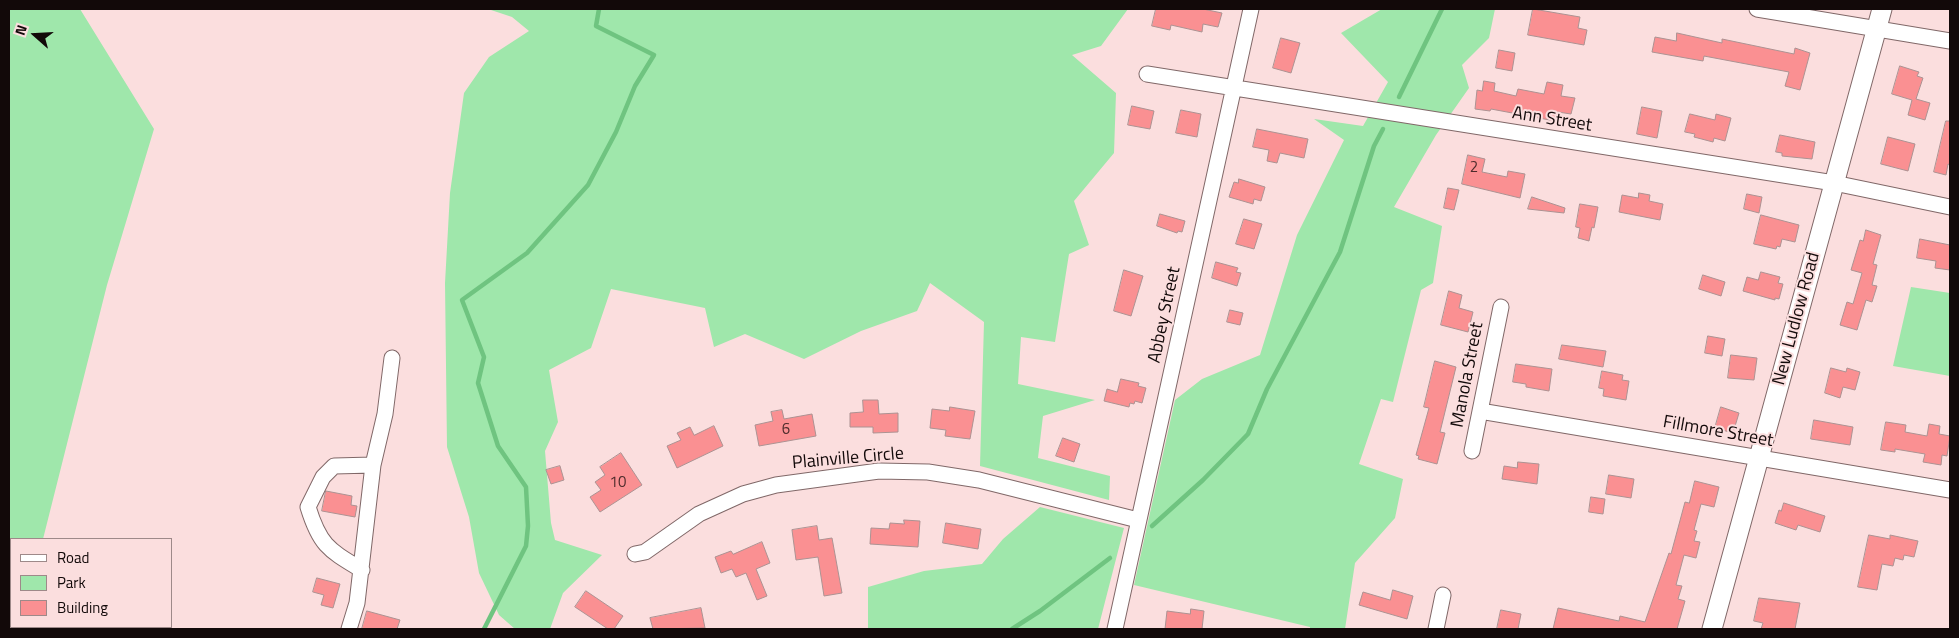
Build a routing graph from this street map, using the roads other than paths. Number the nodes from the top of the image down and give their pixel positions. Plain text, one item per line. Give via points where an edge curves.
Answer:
1 (1251, 9) edge
2 (1757, 9) edge
3 (1882, 9) edge
4 (1878, 30) junction
5 (1950, 41) edge
6 (1147, 74) dead end
7 (1235, 86) junction
8 (1834, 183) junction
9 (1950, 207) edge
10 (1501, 307) dead end
11 (392, 358) dead end
12 (1480, 411) junction
13 (1472, 452) dead end
14 (1759, 458) junction
15 (373, 465) junction
16 (1950, 490) edge
17 (1138, 520) junction
18 (634, 554) dead end
19 (362, 570) junction
20 (1443, 595) dead end
21 (349, 629) edge
22 (1115, 629) edge
23 (1436, 629) edge
24 (1712, 629) edge

1 - 7 street, Abbey Street
2 - 4 street
3 - 4 main road, New Ludlow Road
4 - 5 street
4 - 8 main road, New Ludlow Road
6 - 7 street, Ann Street
7 - 8 street, Ann Street
7 - 17 street, Abbey Street
8 - 9 street, Ann Street
8 - 14 main road, New Ludlow Road
10 - 12 street, Manola Street
11 - 15 street via 385,414
12 - 13 street, Manola Street
12 - 14 street, Fillmore Street
14 - 16 street, Fillmore Street
14 - 24 main road, New Ludlow Road
15 - 19 street
15 - 19 street via 334,466 323,477 308,507 314,526 329,551
17 - 18 street, Plainville Circle via 979,480 928,472 878,471 776,485 743,494 699,514 645,552
17 - 22 street, Abbey Street
19 - 21 street
20 - 23 street

